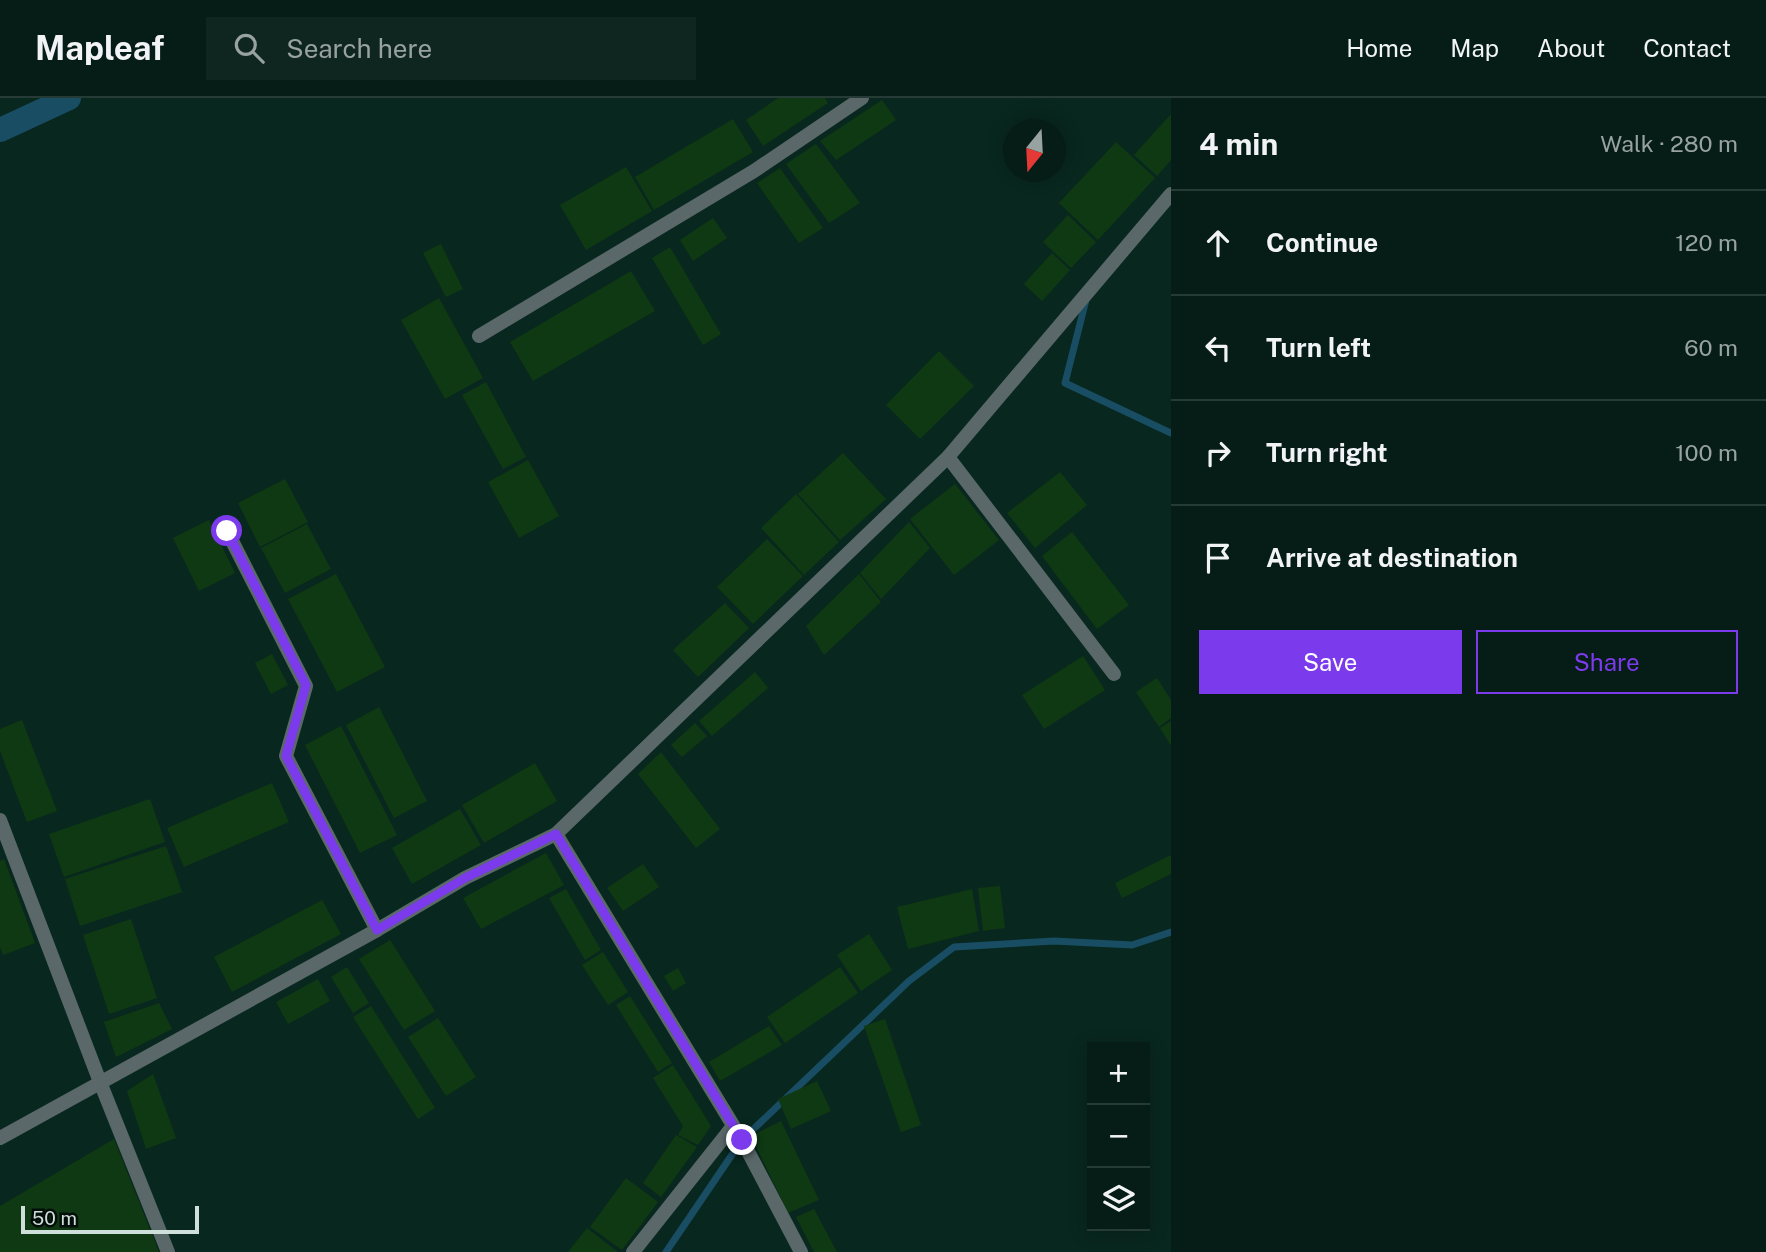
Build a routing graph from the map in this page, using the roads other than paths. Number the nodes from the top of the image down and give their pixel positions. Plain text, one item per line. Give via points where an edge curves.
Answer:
1 (862, 98) edge
2 (1171, 194) edge
3 (479, 336) dead end
4 (948, 457) junction
5 (227, 531) dead end
6 (1114, 674) dead end
7 (0, 820) edge
8 (556, 834) junction
9 (377, 930) junction
10 (100, 1082) junction
11 (733, 1126) junction
12 (0, 1138) edge
13 (168, 1252) edge
14 (633, 1252) edge
15 (801, 1252) edge

1 - 3 street via 754,171
2 - 4 street
4 - 6 street
4 - 8 street
5 - 9 street via 306,685 286,756
7 - 10 street
8 - 9 street via 465,878
8 - 11 street
9 - 10 street
10 - 12 street
10 - 13 street
11 - 14 street
11 - 15 street

